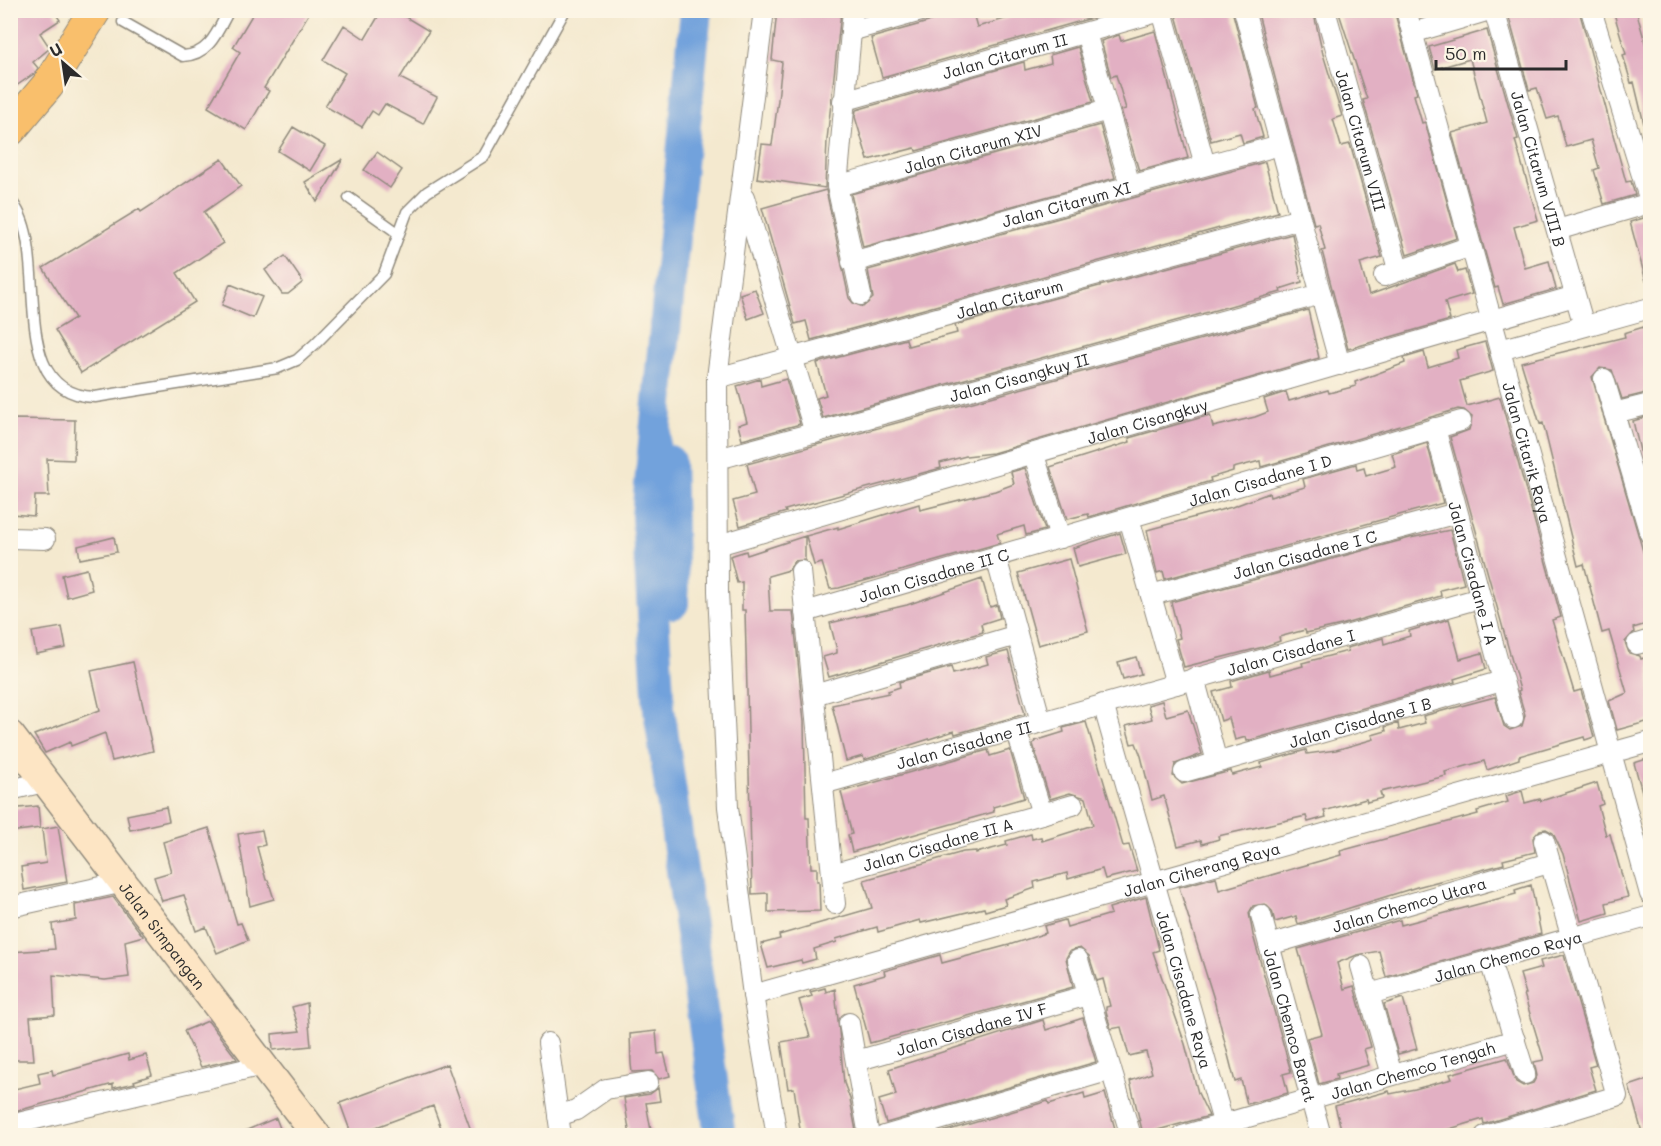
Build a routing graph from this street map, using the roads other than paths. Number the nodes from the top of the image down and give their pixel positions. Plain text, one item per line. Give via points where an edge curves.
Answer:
1 (95, 10) edge
2 (229, 10) edge
3 (565, 10) edge
4 (764, 10) edge
5 (853, 10) edge
6 (1244, 10) edge
7 (1325, 10) edge
8 (1406, 10) edge
9 (1492, 10) edge
10 (1591, 10) edge
11 (921, 11) edge
12 (1164, 11) edge
13 (123, 22) dead end
14 (851, 31) junction
15 (1086, 33) junction
16 (1412, 33) junction
17 (843, 101) junction
18 (1108, 110) junction
19 (14, 118) edge
20 (1280, 145) junction
21 (1205, 165) junction
22 (1130, 185) junction
23 (837, 186) junction
24 (741, 189) junction
25 (349, 198) dead end
26 (10, 200) edge
27 (1650, 202) edge
28 (1300, 219) junction
29 (1557, 230) junction
30 (398, 232) junction
31 (1471, 246) junction
32 (852, 262) junction
33 (1320, 294) junction
34 (861, 296) dead end
35 (1575, 296) junction
36 (1650, 308) edge
37 (1492, 321) junction
38 (1584, 326) junction
39 (1500, 350) junction
40 (791, 358) junction
41 (1340, 365) junction
42 (717, 378) junction
43 (1604, 379) dead end
44 (1650, 404) edge
45 (1614, 413) junction
46 (1461, 421) dead end
47 (1435, 428) junction
48 (814, 433) junction
49 (1034, 455) junction
50 (718, 459) junction
51 (1457, 513) junction
52 (1129, 518) junction
53 (1650, 534) edge
54 (10, 538) edge
55 (1060, 538) junction
56 (45, 539) dead end
57 (718, 545) junction
58 (996, 557) junction
59 (801, 571) dead end
60 (1151, 595) junction
61 (1480, 598) junction
62 (805, 612) junction
63 (1017, 635) junction
64 (1185, 681) junction
65 (1502, 681) junction
66 (814, 695) junction
67 (1103, 705) junction
68 (1513, 718) dead end
69 (1041, 722) junction
70 (1016, 729) junction
71 (10, 735) edge
72 (1650, 742) edge
73 (1611, 753) junction
74 (1217, 762) junction
75 (1184, 772) dead end
76 (44, 782) junction
77 (823, 784) junction
78 (10, 790) edge
79 (1073, 805) dead end
80 (1042, 814) junction
81 (1544, 841) dead end
82 (1549, 863) junction
83 (832, 874) junction
84 (124, 882) junction
85 (1154, 882) junction
86 (1650, 894) edge
87 (835, 904) dead end
88 (10, 907) edge
89 (1261, 915) dead end
90 (1647, 917) dead end
91 (1571, 939) junction
92 (1269, 945) junction
93 (1078, 960) dead end
94 (1490, 961) junction
95 (1361, 966) dead end
96 (1369, 994) junction
97 (753, 995) junction
98 (1088, 995) junction
99 (849, 1023) dead end
100 (1515, 1040) junction
101 (548, 1043) dead end
102 (856, 1061) junction
103 (263, 1065) junction
104 (1111, 1070) junction
105 (1525, 1074) dead end
106 (1392, 1075) junction
107 (648, 1082) dead end
108 (1311, 1098) junction
109 (10, 1125) edge
110 (559, 1126) edge
111 (1225, 1130) edge
112 (1493, 1134) edge
113 (317, 1136) edge
114 (777, 1136) edge
115 (869, 1136) edge
116 (884, 1136) edge
117 (1131, 1136) edge
118 (1182, 1136) edge
119 (1321, 1136) edge

1 - 19 main road via 48,85
2 - 13 lane via 206,49 194,55 183,56
3 - 30 lane via 484,156 427,192 407,212
4 - 24 street
5 - 14 street
6 - 20 street
7 - 31 street, Jalan Citarum VIII via 1391,272
8 - 16 street, Jalan Citarik Raya
9 - 16 street
9 - 29 street, Jalan Citarum VIII B
10 - 27 street
11 - 14 street
12 - 15 street, Jalan Citarum II
12 - 21 street
14 - 17 street
15 - 17 street, Jalan Citarum II
15 - 18 street
16 - 31 street, Jalan Citarik Raya
17 - 23 street
18 - 22 street
18 - 23 street, Jalan Citarum XIV
20 - 21 street, Jalan Citarum XI
20 - 28 street
21 - 22 street, Jalan Citarum XI
22 - 32 street, Jalan Citarum XI
23 - 32 street
24 - 40 street
24 - 42 street
25 - 30 lane
26 - 30 lane via 20,212 22,223 24,320 30,353 48,382 72,396 95,397 278,368 297,360 384,274
27 - 29 street
28 - 33 street
28 - 40 street, Jalan Citarum
29 - 35 street, Jalan Citarum VIII B
31 - 37 street, Jalan Citarik Raya
32 - 34 street
33 - 41 street
33 - 48 street, Jalan Cisangkuy II
35 - 37 street, Jalan Cisangkuy
35 - 38 street, Jalan Citarum VIII B
36 - 38 street
37 - 39 street, Jalan Citarik Raya
37 - 41 street, Jalan Cisangkuy
38 - 39 street
39 - 73 street, Jalan Citarik Raya
40 - 42 street, Jalan Citarum
40 - 48 street
41 - 49 street, Jalan Cisangkuy
42 - 50 street
43 - 45 street
44 - 45 street
45 - 53 street
46 - 47 street, Jalan Cisadane I D
47 - 51 street, Jalan Cisadane I A
47 - 52 street, Jalan Cisadane I D
48 - 50 street, Jalan Cisangkuy II
49 - 55 street
49 - 57 street, Jalan Cisangkuy
50 - 57 street
51 - 60 street, Jalan Cisadane I C
51 - 61 street, Jalan Cisadane I A
52 - 55 street, Jalan Cisadane I D
52 - 60 street
54 - 56 street
55 - 58 street, Jalan Cisadane II C
57 - 97 street via 728,807
58 - 62 street, Jalan Cisadane II C
58 - 63 street
59 - 62 street
60 - 64 street
61 - 64 street, Jalan Cisadane I
61 - 65 street, Jalan Cisadane I A
62 - 66 street
63 - 66 street
63 - 69 street
64 - 67 street, Jalan Cisadane I
64 - 74 street
65 - 68 street, Jalan Cisadane I A
65 - 74 street, Jalan Cisadane I B
66 - 77 street
67 - 69 street, Jalan Cisadane II
67 - 85 street, Jalan Cisadane Raya
69 - 70 street, Jalan Cisadane II
70 - 77 street, Jalan Cisadane II
70 - 80 street
71 - 76 street, Jalan Simpangan
72 - 73 street, Jalan Ciherang Raya
73 - 85 street, Jalan Ciherang Raya
73 - 86 street, Jalan Citarik Raya
74 - 75 street, Jalan Cisadane I B
76 - 78 street
76 - 84 street, Jalan Simpangan
77 - 83 street
79 - 80 street, Jalan Cisadane II A
80 - 83 street, Jalan Cisadane II A
81 - 82 street
82 - 91 street
82 - 92 street, Jalan Chemco Utara
83 - 87 street
84 - 88 street
84 - 103 street, Jalan Simpangan
85 - 97 street, Jalan Ciherang Raya
85 - 111 street, Jalan Cisadane Raya
89 - 92 street, Jalan Chemco Barat
90 - 91 street, Jalan Chemco Raya
91 - 94 street, Jalan Chemco Raya
91 - 112 street via 1617,1096
92 - 108 street, Jalan Chemco Barat
93 - 98 street
94 - 96 street, Jalan Chemco Raya
94 - 100 street, Jalan Chemco Tengah
95 - 96 street
96 - 106 street
97 - 114 street
98 - 102 street, Jalan Cisadane IV F
98 - 104 street
99 - 102 street
100 - 105 street, Jalan Chemco Tengah
100 - 106 street, Jalan Chemco Tengah
101 - 110 street
102 - 115 street
103 - 109 street
103 - 113 street, Jalan Simpangan
104 - 116 street
104 - 117 street
106 - 108 street, Jalan Chemco Tengah
107 - 110 street via 606,1089
108 - 111 street, Jalan Chemco Tengah
108 - 119 street, Jalan Chemco Barat
111 - 118 street, Jalan Chemco Tengah

